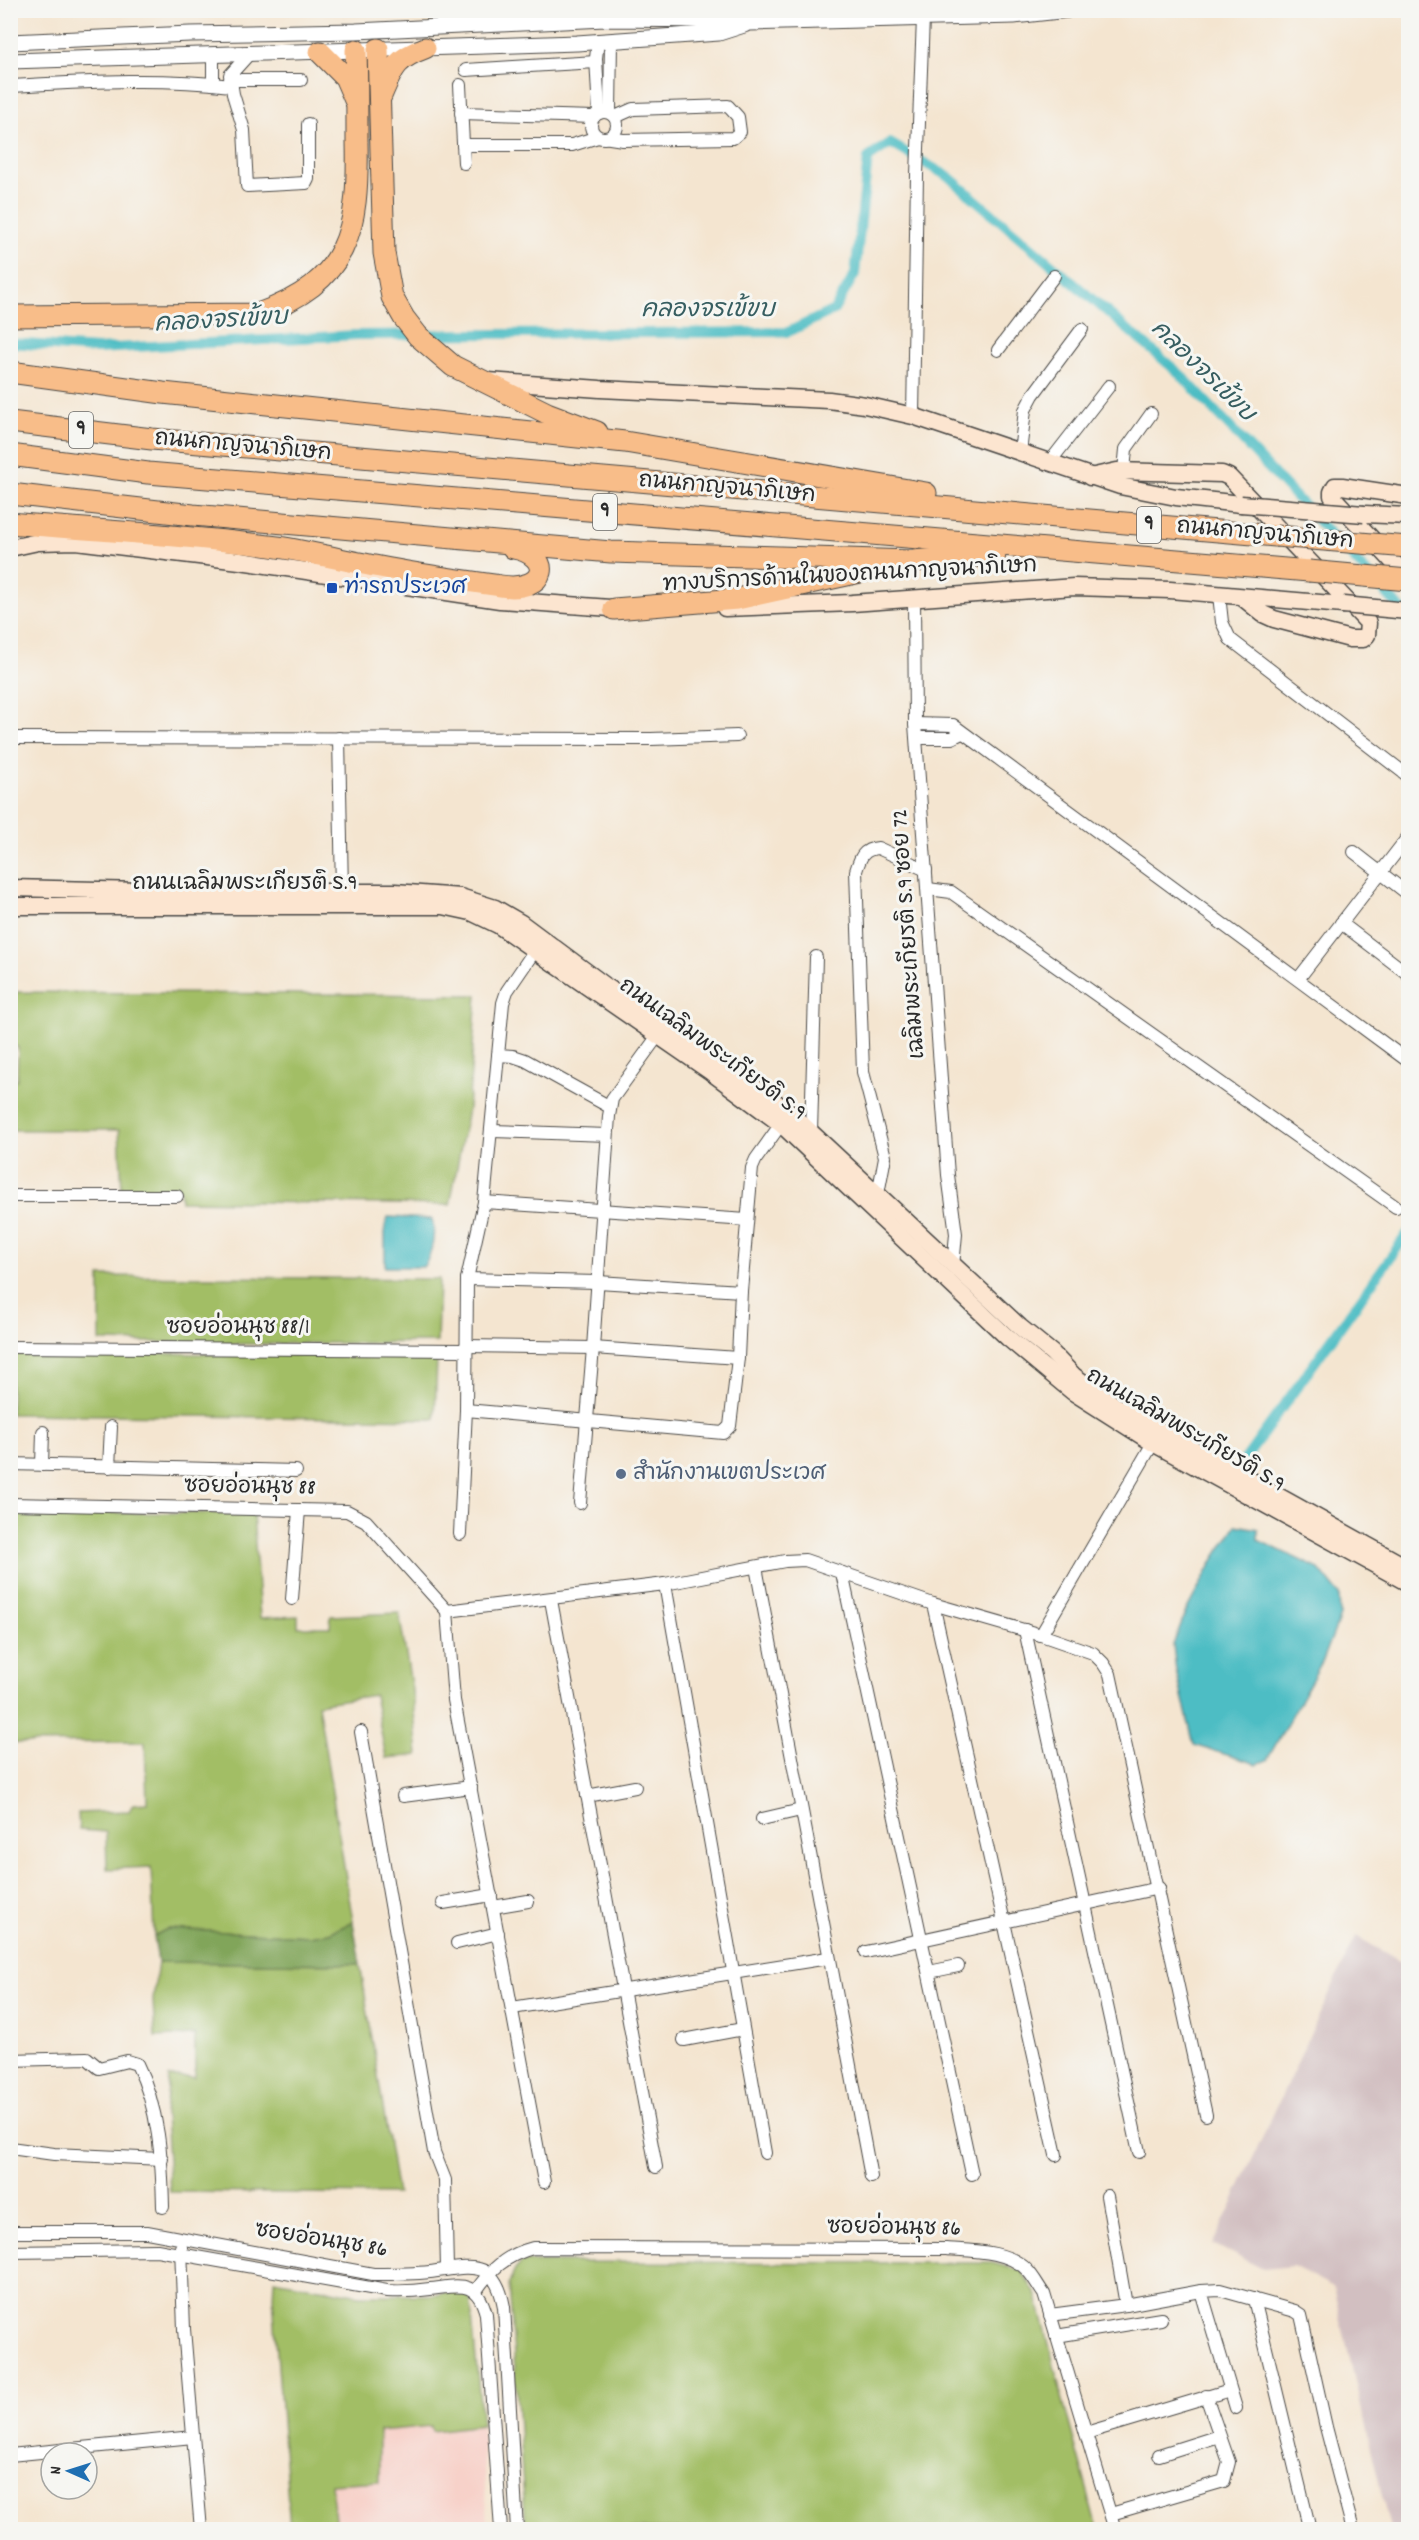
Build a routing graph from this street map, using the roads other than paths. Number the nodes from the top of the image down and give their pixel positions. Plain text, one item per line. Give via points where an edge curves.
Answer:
1 (1068, 10) edge
2 (996, 13) edge
3 (1015, 13) edge
4 (923, 18) junction
5 (750, 23) junction
6 (356, 40) junction
7 (378, 40) junction
8 (604, 40) junction
9 (10, 42) edge
10 (425, 48) junction
11 (320, 52) junction
12 (249, 54) junction
13 (213, 56) junction
14 (10, 61) edge
15 (596, 62) junction
16 (466, 70) dead end
17 (302, 80) dead end
18 (230, 83) junction
19 (213, 84) junction
20 (460, 85) dead end
21 (10, 86) edge
22 (378, 102) junction
23 (357, 106) junction
24 (461, 113) junction
25 (605, 115) junction
26 (308, 124) dead end
27 (604, 138) junction
28 (463, 145) junction
29 (464, 163) dead end
30 (381, 175) junction
31 (358, 177) junction
32 (1054, 276) dead end
33 (10, 316) edge
34 (1082, 329) dead end
35 (998, 350) dead end
36 (10, 372) edge
37 (482, 380) junction
38 (1109, 387) dead end
39 (1151, 414) dead end
40 (913, 416) junction
41 (10, 422) edge
42 (625, 442) junction
43 (1020, 453) junction
44 (10, 455) edge
45 (1049, 463) junction
46 (1124, 471) junction
47 (1090, 477) junction
48 (10, 494) edge
49 (1408, 496) edge
50 (1023, 514) junction
51 (1408, 516) edge
52 (10, 523) edge
53 (448, 538) junction
54 (1408, 547) edge
55 (10, 548) edge
56 (1062, 549) junction
57 (912, 561) junction
58 (1408, 579) edge
59 (1219, 595) junction
60 (1242, 597) junction
61 (914, 599) junction
62 (614, 609) junction
63 (1408, 611) edge
64 (915, 724) junction
65 (962, 733) junction
66 (737, 736) dead end
67 (10, 738) edge
68 (339, 738) junction
69 (917, 738) junction
70 (1408, 776) edge
71 (1408, 837) edge
72 (1354, 852) dead end
73 (926, 870) junction
74 (1380, 873) junction
75 (10, 888) edge
76 (928, 889) junction
77 (342, 891) junction
78 (1408, 894) edge
79 (10, 906) edge
80 (1341, 923) junction
81 (535, 950) junction
82 (816, 957) dead end
83 (1408, 974) edge
84 (1299, 978) junction
85 (657, 1037) junction
86 (498, 1055) junction
87 (1408, 1060) edge
88 (610, 1107) junction
89 (781, 1124) junction
90 (492, 1131) junction
91 (811, 1132) junction
92 (607, 1135) junction
93 (878, 1194) junction
94 (10, 1196) edge
95 (177, 1196) dead end
96 (484, 1202) junction
97 (1396, 1207) dead end
98 (601, 1209) junction
99 (747, 1220) junction
100 (952, 1266) junction
101 (467, 1279) junction
102 (598, 1282) junction
103 (741, 1290) junction
104 (10, 1347) edge
105 (466, 1348) junction
106 (593, 1348) junction
107 (738, 1358) junction
108 (466, 1410) junction
109 (587, 1420) junction
110 (111, 1427) dead end
111 (43, 1432) dead end
112 (1153, 1443) junction
113 (10, 1464) edge
114 (42, 1465) junction
115 (109, 1467) junction
116 (296, 1471) dead end
117 (580, 1503) dead end
118 (10, 1504) edge
119 (299, 1510) junction
120 (460, 1534) dead end
121 (756, 1567) junction
122 (1408, 1568) edge
123 (842, 1573) junction
124 (1408, 1583) edge
125 (665, 1584) junction
126 (292, 1599) dead end
127 (551, 1600) junction
128 (933, 1604) junction
129 (447, 1611) junction
130 (1025, 1630) junction
131 (1041, 1635) junction
132 (361, 1732) dead end
133 (471, 1787) junction
134 (635, 1787) dead end
135 (403, 1796) dead end
136 (587, 1796) junction
137 (801, 1810) junction
138 (762, 1819) dead end
139 (1159, 1888) junction
140 (492, 1901) junction
141 (528, 1901) dead end
142 (1086, 1903) junction
143 (443, 1904) dead end
144 (1005, 1922) junction
145 (498, 1933) junction
146 (922, 1941) junction
147 (457, 1943) dead end
148 (866, 1952) dead end
149 (828, 1958) junction
150 (958, 1966) dead end
151 (734, 1972) junction
152 (929, 1972) junction
153 (623, 1991) junction
154 (512, 2008) junction
155 (743, 2029) junction
156 (684, 2040) dead end
157 (10, 2060) edge
158 (1206, 2115) dead end
159 (10, 2148) edge
160 (1138, 2152) dead end
161 (765, 2153) dead end
162 (1056, 2154) dead end
163 (162, 2159) junction
164 (656, 2167) dead end
165 (972, 2174) dead end
166 (871, 2177) dead end
167 (544, 2182) dead end
168 (1107, 2196) dead end
169 (163, 2207) dead end
170 (10, 2232) edge
171 (183, 2237) junction
172 (10, 2252) edge
173 (180, 2254) junction
174 (447, 2269) junction
175 (488, 2274) junction
176 (1201, 2291) junction
177 (475, 2292) junction
178 (1254, 2299) junction
179 (1126, 2305) junction
180 (1050, 2315) junction
181 (1161, 2319) dead end
182 (1056, 2336) junction
183 (1230, 2390) junction
184 (1206, 2397) junction
185 (1236, 2408) dead end
186 (1086, 2433) junction
187 (1220, 2436) junction
188 (193, 2437) junction
189 (10, 2455) edge
190 (1159, 2455) dead end
191 (1111, 2514) junction
192 (201, 2529) edge
193 (501, 2529) edge
194 (517, 2529) edge
195 (1115, 2529) edge
196 (1310, 2529) edge
197 (1353, 2529) edge

1 - 3 street
2 - 3 street
2 - 4 street
4 - 5 street
4 - 40 street
5 - 7 street via 605,19
5 - 8 street via 719,33
6 - 7 street
6 - 9 street via 190,34
6 - 11 street
6 - 23 highway
7 - 10 street
7 - 22 highway
8 - 10 street
8 - 15 street
8 - 25 street
10 - 22 highway via 406,55 395,65
11 - 12 street
11 - 23 highway via 345,77
12 - 13 street
12 - 18 street via 230,75
13 - 14 street
13 - 19 street
15 - 16 street
15 - 25 street
17 - 18 street
18 - 19 street
18 - 26 street via 244,130 246,186 306,183
19 - 21 street via 118,80
20 - 24 street
22 - 30 highway
23 - 31 highway
24 - 25 street
24 - 28 street
25 - 27 street via 617,129
25 - 27 street via 591,128
25 - 27 street via 633,109 728,106 738,117 740,132 733,138
27 - 28 street via 572,145
28 - 29 street
30 - 31 highway
30 - 37 highway via 384,254 393,297 418,336 453,366
31 - 33 highway via 352,228 341,253 309,290 283,305 258,314
32 - 35 street
34 - 43 street via 1025,410
36 - 42 highway via 163,393
37 - 40 main road via 829,400
37 - 42 highway via 547,413
38 - 45 street
39 - 46 street via 1126,449
40 - 43 main road
41 - 50 highway, ถนนกาญจนาภิเษก / 9 via 152,439
42 - 50 highway via 989,503
43 - 45 main road
44 - 56 highway, ถนนกาญจนาภิเษก / 9 via 148,473
45 - 47 main road
46 - 47 main road
46 - 60 main road via 1229,477 1368,623 1368,630 1363,639 1350,639 1274,619
47 - 51 main road, bridge via 1165,495
48 - 53 highway
49 - 58 main road via 1342,486 1335,486 1332,492
50 - 54 highway, ถนนกาญจนาภิเษก / 9, bridge
52 - 53 highway via 275,546 513,588 537,580 538,562 530,553
53 - 57 highway via 611,552
55 - 62 main road, ทางบริการด้านในของถนนกาญจนาภิเษก via 38,542 76,541 500,600
56 - 57 highway
56 - 58 highway, ถนนกาญจนาภิเษก / 9, bridge
57 - 62 highway via 737,599
59 - 60 main road, ทางบริการด้านในของถนนกาญจนาภิเษก
59 - 61 main road, ทางบริการด้านในของถนนกาญจนาภิเษก via 1074,587
59 - 70 street via 1222,622 1230,639
60 - 63 main road, ทางบริการด้านในของถนนกาญจนาภิเษก, bridge
61 - 62 main road, ทางบริการด้านในของถนนกาญจนาภิเษก
61 - 64 street, เฉลิมพระเกียรติ ร.9 ซอย 72
64 - 65 street via 953,725
64 - 69 street, เฉลิมพระเกียรติ ร.9 ซอย 72
65 - 69 street via 952,738
65 - 84 street
66 - 68 street
67 - 68 street
68 - 77 street
69 - 73 street, เฉลิมพระเกียรติ ร.9 ซอย 72
71 - 74 street
72 - 74 street
73 - 76 street, เฉลิมพระเกียรติ ร.9 ซอย 72
73 - 93 street via 878,848 863,853 856,871 863,1072 885,1157
74 - 78 street
74 - 80 street
75 - 77 main road, ถนนเฉลิมพระเกียรติ ร.9
76 - 97 street via 951,892
76 - 100 street, เฉลิมพระเกียรติ ร.9 ซอย 72 via 948,1175 956,1234
77 - 91 main road, ถนนเฉลิมพระเกียรติ ร.9 via 450,895 495,908 729,1069
79 - 81 main road, ถนนเฉลิมพระเกียรติ ร.9 via 443,906 471,912
80 - 83 street
80 - 84 street
81 - 85 main road, ถนนเฉลิมพระเกียรติ ร.9
81 - 86 street via 507,991
82 - 91 street
84 - 87 street
85 - 88 street
85 - 89 main road, ถนนเฉลิมพระเกียรติ ร.9
86 - 88 street via 525,1060
86 - 90 street
88 - 92 street
89 - 99 street via 752,1168
89 - 112 main road, ถนนเฉลิมพระเกียรติ ร.9 via 1008,1338 1073,1392
90 - 92 street
90 - 96 street
91 - 93 main road, ถนนเฉลิมพระเกียรติ ร.9
92 - 98 street
93 - 100 main road, ถนนเฉลิมพระเกียรติ ร.9
94 - 95 street
96 - 98 street
96 - 101 street
98 - 99 street
98 - 102 street
99 - 103 street
100 - 122 main road, ถนนเฉลิมพระเกียรติ ร.9 via 1074,1376 1116,1406
101 - 102 street
101 - 105 street
102 - 103 street
102 - 106 street
103 - 107 street
104 - 105 street, ซอยอ่อนนุช 88/1
105 - 106 street, ซอยอ่อนนุช 88/1
105 - 108 street
106 - 107 street, ซอยอ่อนนุช 88/1
106 - 109 street
107 - 109 street via 730,1426 725,1432
108 - 109 street
108 - 120 street
109 - 117 street
110 - 115 street
111 - 114 street
112 - 124 main road, ถนนเฉลิมพระเกียรติ ร.9
112 - 131 street
113 - 114 street
114 - 115 street
115 - 116 street
118 - 119 street, ซอยอ่อนนุช 88
119 - 126 street
119 - 129 street, ซอยอ่อนนุช 88 via 347,1511 358,1515
121 - 123 street via 805,1560
121 - 125 street
121 - 137 street
123 - 128 street
123 - 146 street
125 - 127 street
125 - 151 street
127 - 129 street
127 - 136 street
128 - 130 street
128 - 144 street
129 - 133 street via 454,1700
130 - 131 street
130 - 142 street
131 - 139 street via 1093,1653 1110,1674
132 - 174 street via 434,2152 445,2180
133 - 135 street
133 - 140 street
134 - 136 street
136 - 153 street
137 - 138 street
137 - 149 street
139 - 142 street
139 - 158 street
140 - 141 street
140 - 143 street
140 - 145 street
142 - 144 street
142 - 160 street
144 - 146 street
144 - 162 street
145 - 147 street
145 - 154 street
146 - 148 street
146 - 152 street
149 - 151 street
149 - 166 street
150 - 152 street
151 - 153 street
151 - 155 street
152 - 165 street
153 - 154 street
153 - 164 street
154 - 167 street
155 - 156 street
155 - 161 street
157 - 163 street via 87,2058 99,2068 127,2061 137,2064
159 - 163 street
163 - 169 street
168 - 179 street
170 - 171 street, ซอยอ่อนนุช 86 via 147,2232
171 - 173 street
171 - 174 street, ซอยอ่อนนุช 86 via 373,2274
172 - 173 street, ซอยอ่อนนุช 86 via 140,2249
173 - 177 street, ซอยอ่อนนุช 86 via 387,2291 456,2285
173 - 188 street
174 - 175 street, ซอยอ่อนนุช 86 via 467,2266
175 - 177 street, ซอยอ่อนนุช 86
175 - 180 street, ซอยอ่อนนุช 86 via 515,2253 533,2248 946,2249 1011,2259 1026,2269 1044,2294
175 - 194 street via 501,2288 504,2307
176 - 178 street via 1220,2290
176 - 179 street
176 - 183 street
177 - 193 street via 482,2299 486,2314
178 - 196 street
178 - 197 street via 1300,2315
179 - 180 street
180 - 182 street, ซอยอ่อนนุช 86
181 - 182 street
182 - 186 street, ซอยอ่อนนุช 86
183 - 184 street
183 - 185 street
184 - 186 street
184 - 187 street
186 - 191 street, ซอยอ่อนนุช 86
187 - 190 street
187 - 191 street via 1228,2462 1224,2481
188 - 189 street
188 - 192 street
191 - 195 street, ซอยอ่อนนุช 86

